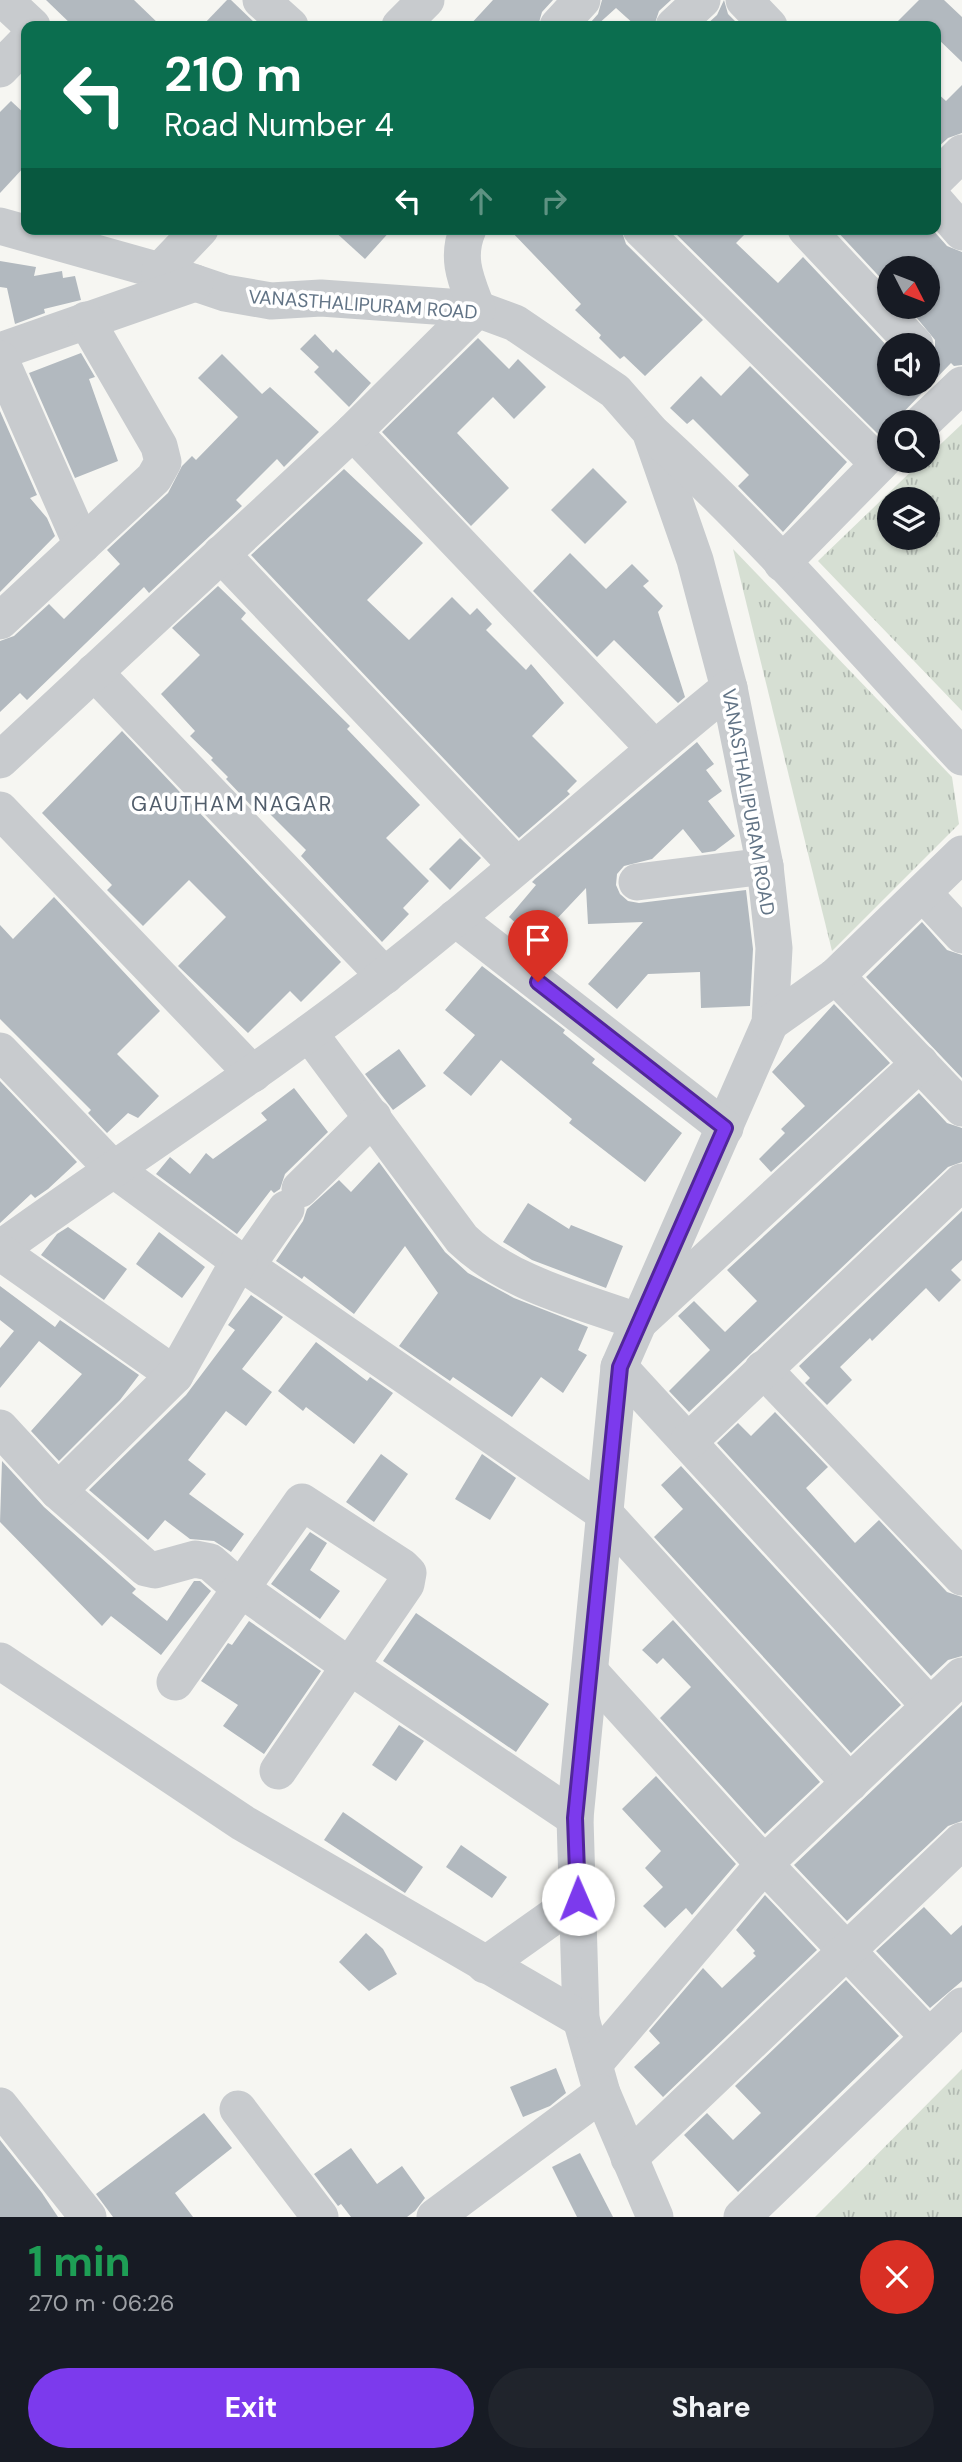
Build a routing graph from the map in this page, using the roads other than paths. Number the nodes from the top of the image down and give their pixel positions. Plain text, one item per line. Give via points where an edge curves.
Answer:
1 (4, 0) edge
2 (261, 0) edge
3 (426, 0) edge
4 (582, 0) edge
5 (702, 0) edge
6 (744, 0) edge
7 (27, 21) edge
8 (284, 21) edge
9 (405, 21) edge
10 (563, 21) edge
11 (679, 21) edge
12 (764, 21) edge
13 (21, 47) edge
14 (0, 69) edge
15 (962, 153) edge
16 (941, 173) edge
17 (941, 208) edge
18 (0, 226) edge
19 (21, 232) edge
20 (962, 232) edge
21 (32, 235) edge
22 (194, 235) edge
23 (467, 235) edge
24 (647, 235) edge
25 (812, 235) edge
26 (160, 271) junction
27 (195, 283) junction
28 (477, 309) junction
29 (86, 320) junction
30 (904, 333) edge
31 (0, 351) edge
32 (0, 359) edge
33 (940, 369) edge
34 (959, 387) edge
35 (935, 410) edge
36 (650, 431) junction
37 (353, 432) junction
38 (877, 452) edge
39 (877, 466) edge
40 (82, 545) junction
41 (222, 554) junction
42 (782, 563) junction
43 (5, 604) edge
44 (94, 672) junction
45 (729, 688) junction
46 (654, 748) junction
47 (962, 757) edge
48 (0, 760) edge
49 (0, 810) edge
50 (962, 853) edge
51 (517, 866) junction
52 (765, 866) junction
53 (638, 882) dead end
54 (923, 893) junction
55 (455, 918) junction
56 (962, 935) edge
57 (385, 976) junction
58 (836, 976) junction
59 (770, 1023) junction
60 (309, 1033) junction
61 (0, 1051) edge
62 (919, 1063) junction
63 (253, 1074) junction
64 (962, 1108) edge
65 (373, 1117) junction
66 (725, 1128) junction
67 (112, 1168) junction
68 (962, 1182) edge
69 (0, 1250) edge
70 (243, 1263) junction
71 (639, 1322) junction
72 (620, 1367) junction
73 (763, 1369) junction
74 (175, 1375) junction
75 (0, 1427) edge
76 (688, 1442) junction
77 (58, 1491) junction
78 (604, 1513) junction
79 (962, 1577) edge
80 (241, 1589) junction
81 (0, 1661) edge
82 (348, 1665) junction
83 (590, 1672) junction
84 (962, 1676) edge
85 (175, 1682) dead end
86 (929, 1705) junction
87 (278, 1772) dead end
88 (850, 1783) junction
89 (575, 1818) junction
90 (962, 1841) edge
91 (764, 1864) junction
92 (578, 1899) junction
93 (847, 1951) junction
94 (485, 1965) junction
95 (962, 2006) edge
96 (581, 2019) junction
97 (929, 2037) junction
98 (598, 2079) junction
99 (0, 2106) edge
100 (238, 2109) dead end
101 (629, 2158) junction
102 (88, 2217) edge
103 (320, 2217) edge
104 (435, 2217) edge
105 (655, 2217) edge
106 (742, 2217) edge

1 - 7 street
2 - 8 street
3 - 9 street
4 - 10 street
5 - 11 street
6 - 12 street
13 - 14 street
15 - 16 street
17 - 20 street
18 - 19 street, VANASTHALIPURAM ROAD
21 - 26 street, VANASTHALIPURAM ROAD
22 - 26 street
23 - 28 street via 461,268
24 - 38 street
25 - 30 street
26 - 27 street, VANASTHALIPURAM ROAD
27 - 28 street, VANASTHALIPURAM ROAD via 271,301 321,298
27 - 29 street
28 - 36 street, VANASTHALIPURAM ROAD via 515,323 573,360 615,391
28 - 37 street
29 - 31 street
29 - 40 street via 159,446 163,462 154,478
32 - 40 street
33 - 34 street
34 - 35 street
36 - 42 street via 696,472
36 - 45 street, VANASTHALIPURAM ROAD via 695,559
37 - 41 street
37 - 46 street
39 - 42 street
40 - 43 street
41 - 44 street
41 - 51 street
42 - 47 street
44 - 48 street
44 - 57 street
45 - 46 street
45 - 52 street, VANASTHALIPURAM ROAD
46 - 51 street
49 - 63 street
50 - 54 street
51 - 55 street
52 - 53 street
52 - 59 street, VANASTHALIPURAM ROAD via 774,948
54 - 56 street
54 - 58 street
55 - 57 street
55 - 66 street
57 - 60 street
58 - 59 street
58 - 62 street
59 - 66 street, VANASTHALIPURAM ROAD
60 - 63 street
60 - 65 street
61 - 67 street
62 - 64 street
62 - 71 street
63 - 67 street
65 - 70 street via 293,1199
65 - 71 street via 461,1240 482,1259
66 - 71 street, VANASTHALIPURAM ROAD
67 - 69 street
67 - 70 street
68 - 73 street
69 - 74 street
70 - 74 street
70 - 78 street
71 - 72 street, VANASTHALIPURAM ROAD
72 - 76 street
72 - 78 street, VANASTHALIPURAM ROAD
73 - 76 street
73 - 79 street
74 - 77 street
75 - 77 street
76 - 86 street
77 - 80 street via 146,1568 155,1570 195,1559 210,1562
78 - 83 street, VANASTHALIPURAM ROAD
78 - 88 street
80 - 82 street
80 - 82 street via 302,1502 402,1567 408,1573 406,1584
80 - 85 street
81 - 94 street via 243,1823
82 - 87 street
82 - 89 street
83 - 89 street, VANASTHALIPURAM ROAD
83 - 91 street
84 - 86 street
86 - 88 street
88 - 91 street
89 - 92 street, VANASTHALIPURAM ROAD
90 - 93 street
91 - 93 street
91 - 98 street
92 - 94 street
92 - 96 street, VANASTHALIPURAM ROAD
93 - 97 street
93 - 101 street
94 - 96 street
95 - 97 street
96 - 98 street, VANASTHALIPURAM ROAD
97 - 106 street
98 - 101 street, VANASTHALIPURAM ROAD
98 - 104 street
99 - 102 street
100 - 103 street
101 - 105 street, VANASTHALIPURAM ROAD

